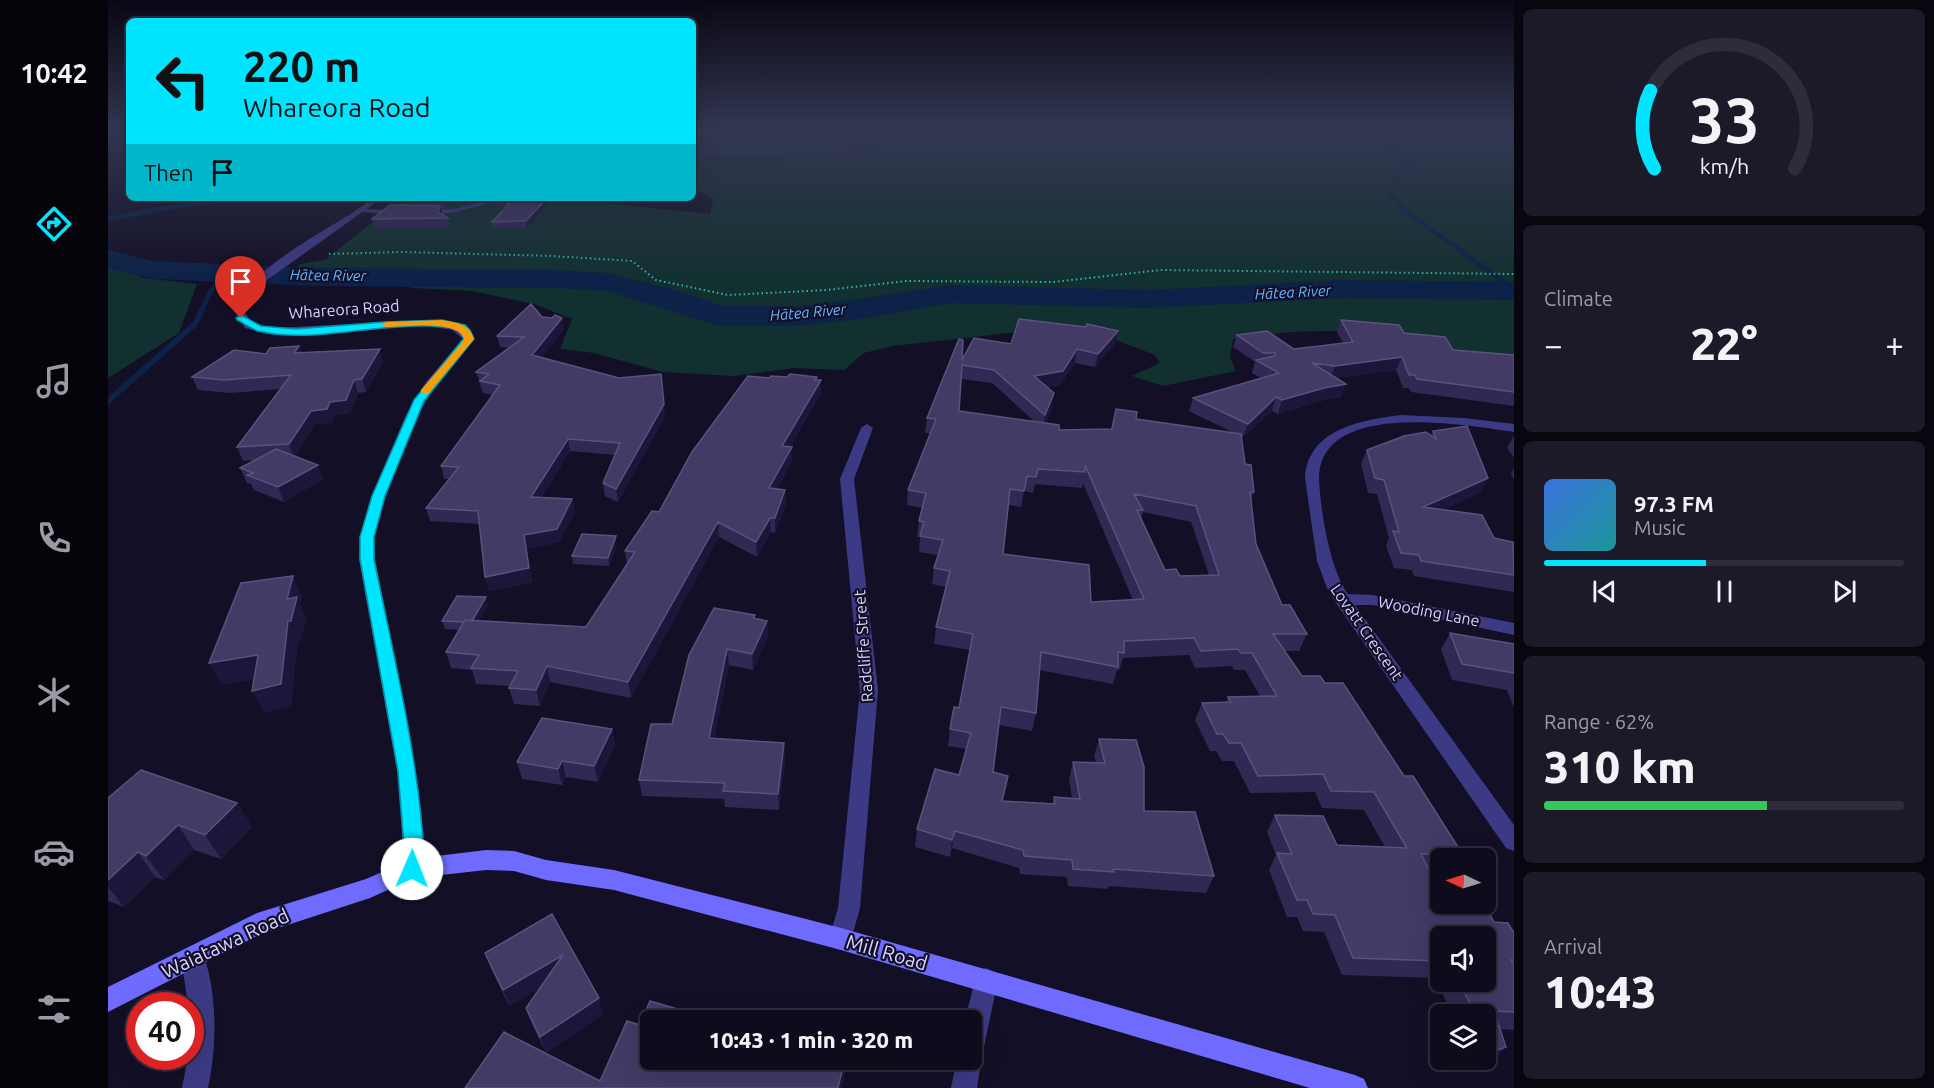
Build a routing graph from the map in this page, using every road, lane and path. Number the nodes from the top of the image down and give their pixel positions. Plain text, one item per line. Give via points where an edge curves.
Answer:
1 (374, 201) edge
2 (493, 201) edge
3 (362, 211) junction
4 (404, 212) edge
5 (415, 212) edge
6 (323, 255) dead end
7 (1514, 274) edge
8 (1514, 428) edge
9 (867, 429) dead end
10 (1342, 599) junction
11 (1514, 629) edge
12 (1514, 842) edge
13 (412, 869) junction
14 (841, 939) junction
15 (193, 957) junction
16 (986, 980) junction
17 (108, 1000) edge
18 (980, 1010) edge
19 (968, 1070) edge
20 (195, 1088) edge
21 (964, 1088) edge
22 (1355, 1088) edge

1 - 3 street, Whareora Road
2 - 5 lane via 453,211
3 - 4 lane
3 - 13 street, Whareora Road via 254,285 243,298 239,312 246,322 258,328 296,332 430,322 461,327 467,332 469,339 419,400 379,496 367,537 367,559 407,771 414,846
6 - 7 path via 425,252 632,261 656,280 728,295 906,282 1053,282 1160,270
8 - 10 street, Lovatt Crescent via 1444,419 1397,420 1358,426 1328,441 1313,466 1312,481 1324,558
9 - 14 street, Radcliffe Street via 847,480 869,690 849,908
10 - 11 street, Wooding Lane via 1373,600
10 - 12 street, Lovatt Crescent
13 - 14 main road, Mill Road via 486,860 514,861 614,880
13 - 15 main road, Waiatawa Road via 370,888 257,924
14 - 16 main road, Mill Road
15 - 17 main road, Waiatawa Road
15 - 20 street via 204,1024
16 - 18 street
16 - 22 main road, Mill Road
19 - 21 street

